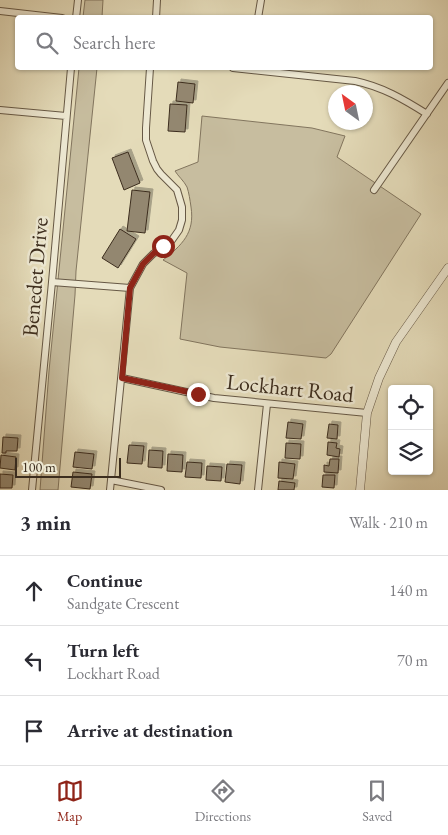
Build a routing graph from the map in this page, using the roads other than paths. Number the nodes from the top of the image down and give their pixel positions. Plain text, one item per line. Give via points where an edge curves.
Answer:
1 (78, 0) edge
2 (157, 0) edge
3 (261, 0) edge
4 (0, 11) edge
5 (35, 15) edge
6 (76, 15) edge
7 (156, 15) edge
8 (258, 15) edge
9 (71, 70) edge
10 (150, 70) edge
11 (261, 70) edge
12 (448, 83) edge
13 (0, 110) edge
14 (427, 114) junction
15 (66, 116) junction
16 (374, 190) dead end
17 (448, 268) edge
18 (52, 282) junction
19 (130, 288) junction
20 (122, 378) junction
21 (267, 404) junction
22 (367, 414) junction
23 (111, 480) junction
24 (32, 490) edge
25 (110, 490) edge
26 (161, 490) edge
27 (258, 490) edge
28 (360, 490) edge

1 - 6 street
2 - 7 street
3 - 8 street
4 - 5 street
9 - 15 street, Benedet Drive
10 - 19 street via 146,140 157,169 177,190 182,220 180,230 143,264
11 - 14 street via 370,84
12 - 14 street
13 - 15 street
14 - 16 street
15 - 18 street, Benedet Drive
17 - 22 street via 396,342
18 - 19 street
18 - 24 street, Benedet Drive
19 - 20 street
20 - 21 street, Lockhart Road via 214,398
20 - 23 street
21 - 22 street, Lockhart Road
21 - 27 street
22 - 28 street
23 - 25 street
23 - 26 street

